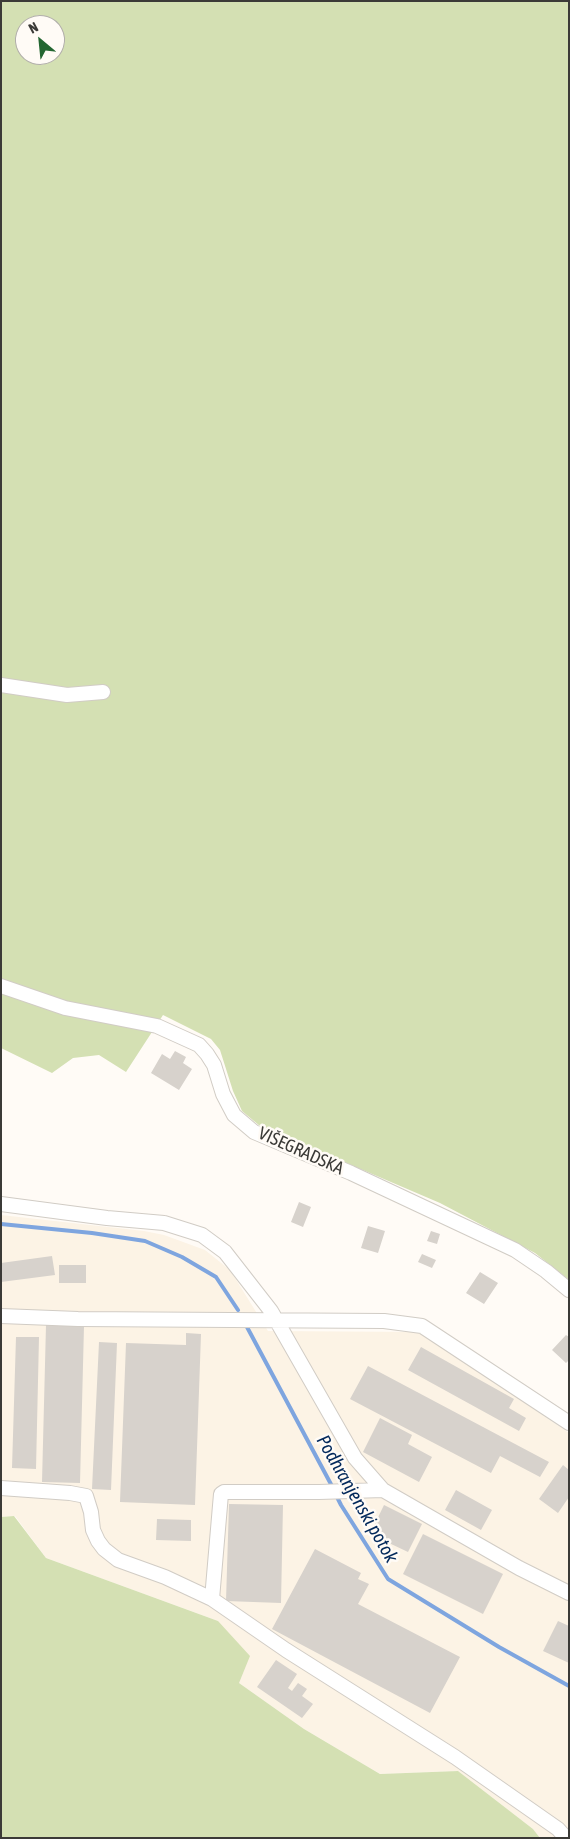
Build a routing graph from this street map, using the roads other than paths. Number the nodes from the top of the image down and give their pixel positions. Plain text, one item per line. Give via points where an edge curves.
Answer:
1 (1, 685) edge
2 (103, 692) dead end
3 (1, 986) edge
4 (1, 1204) edge
5 (569, 1290) edge
6 (1, 1316) edge
7 (275, 1321) junction
8 (569, 1423) edge
9 (1, 1488) edge
10 (383, 1490) junction
11 (569, 1593) edge
12 (212, 1599) junction
13 (566, 1838) edge

1 - 2 street via 67,696
3 - 5 street, VIŠEGRADSKA via 66,1008 157,1026 199,1045 214,1065 234,1115 254,1132 516,1250
4 - 7 street via 164,1223 202,1235 225,1252 271,1311
6 - 7 street
7 - 8 street via 384,1321 422,1326
7 - 10 street via 355,1458
9 - 12 street via 86,1496 94,1530 104,1549 118,1560
10 - 11 street
10 - 12 street via 224,1492
12 - 13 street via 455,1758 558,1829

